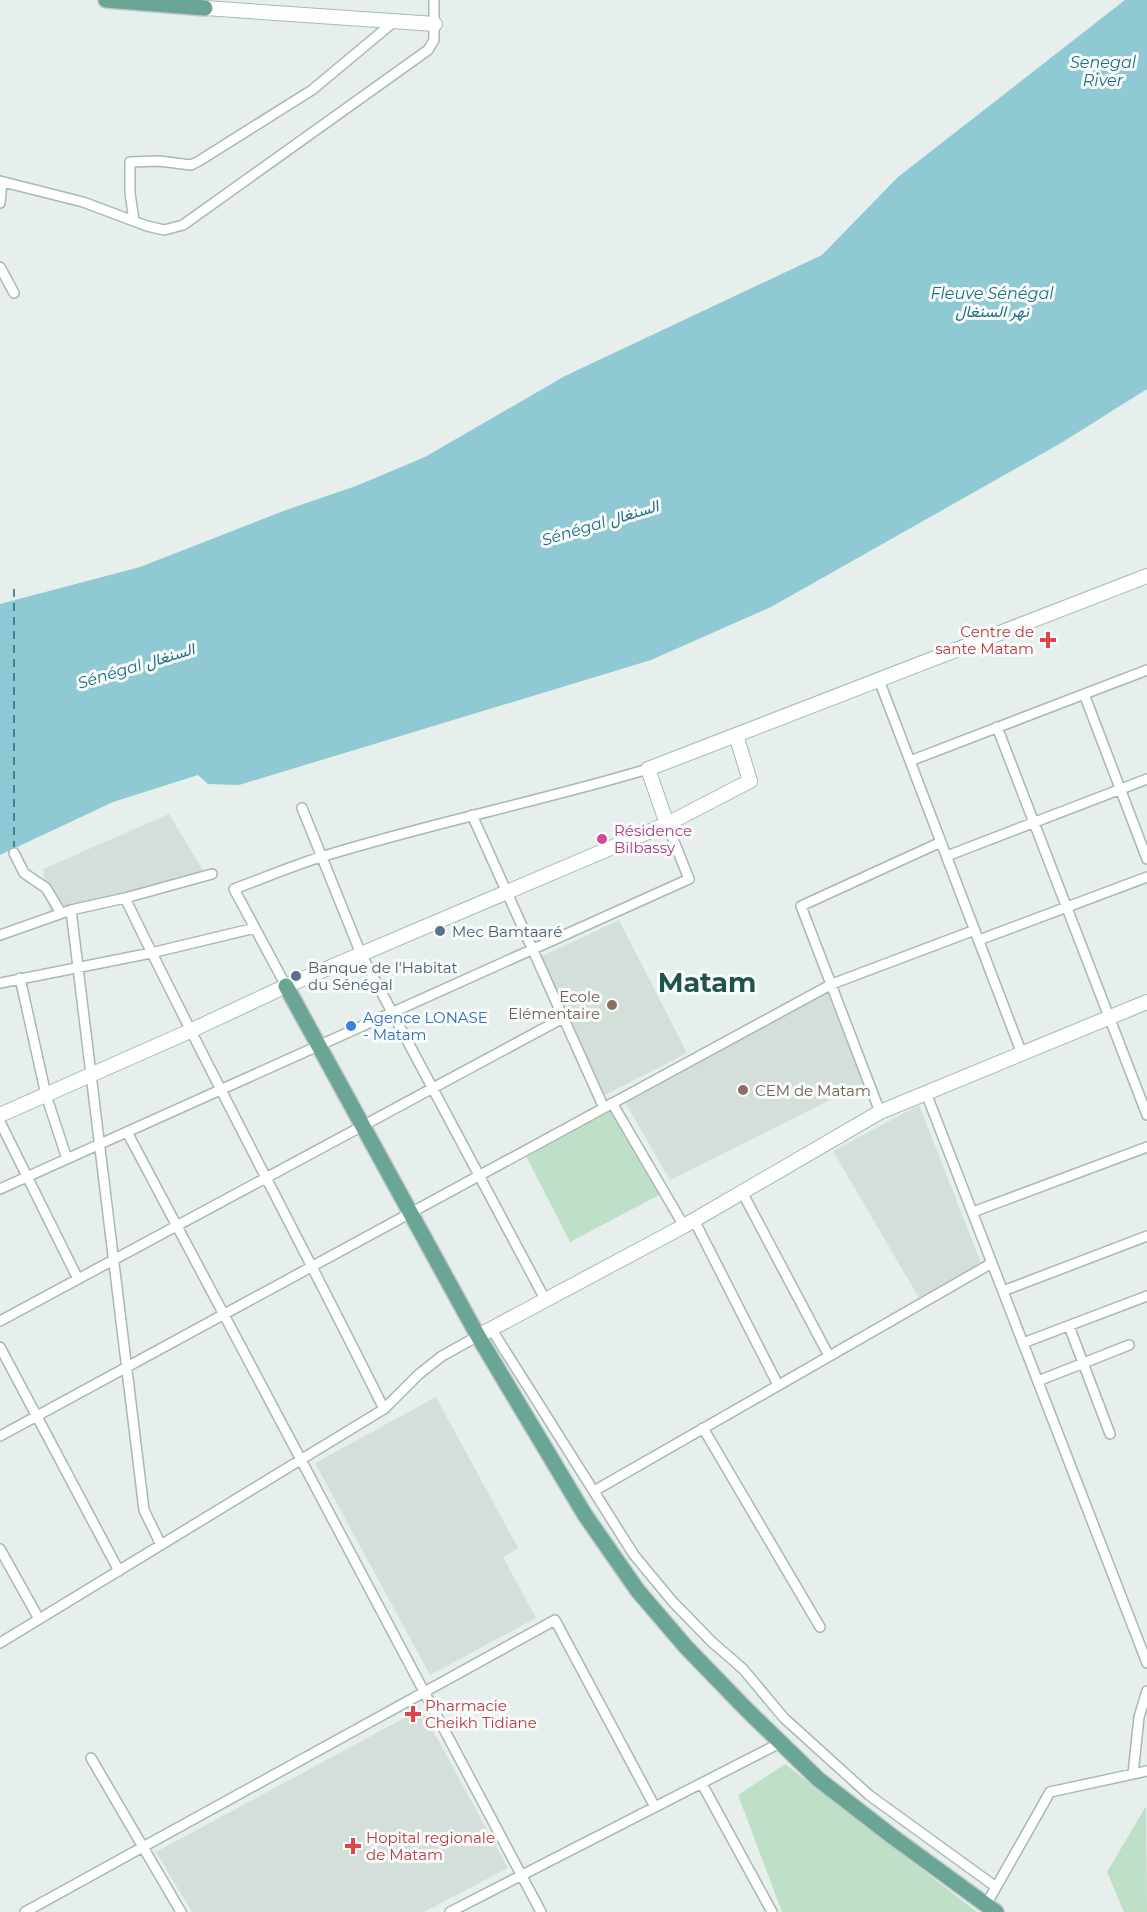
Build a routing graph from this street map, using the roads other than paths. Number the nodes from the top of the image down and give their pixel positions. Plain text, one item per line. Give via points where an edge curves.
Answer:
1 (106, 0) edge
2 (434, 0) edge
3 (208, 4) edge
4 (396, 20) junction
5 (435, 24) junction
6 (1, 182) edge
7 (0, 203) edge
8 (134, 221) junction
9 (0, 267) edge
10 (14, 292) dead end
11 (1147, 576) edge
12 (1147, 670) edge
13 (879, 680) junction
14 (1084, 694) junction
15 (997, 727) junction
16 (736, 735) junction
17 (910, 761) junction
18 (648, 769) junction
19 (1147, 779) edge
20 (1120, 790) junction
21 (302, 808) dead end
22 (472, 815) junction
23 (1034, 823) junction
24 (667, 824) junction
25 (941, 842) junction
26 (14, 853) dead end
27 (323, 856) junction
28 (947, 856) junction
29 (1147, 859) edge
30 (212, 874) dead end
31 (1147, 877) edge
32 (507, 893) junction
33 (125, 898) junction
34 (1067, 907) junction
35 (71, 910) junction
36 (61, 913) junction
37 (255, 928) junction
38 (975, 930) junction
39 (0, 935) edge
40 (979, 940) junction
41 (532, 950) junction
42 (152, 953) junction
43 (361, 954) junction
44 (78, 967) junction
45 (20, 978) junction
46 (0, 983) edge
47 (832, 984) junction
48 (286, 986) junction
49 (1147, 1002) edge
50 (392, 1013) junction
51 (563, 1018) junction
52 (1109, 1018) junction
53 (190, 1031) junction
54 (318, 1046) junction
55 (1022, 1053) junction
56 (92, 1074) junction
57 (432, 1088) junction
58 (221, 1090) junction
59 (926, 1093) junction
60 (46, 1095) junction
61 (608, 1106) junction
62 (880, 1112) junction
63 (0, 1115) edge
64 (1147, 1115) edge
65 (0, 1122) edge
66 (362, 1126) junction
67 (127, 1132) junction
68 (100, 1144) junction
69 (1147, 1147) edge
70 (67, 1160) junction
71 (479, 1176) junction
72 (27, 1177) junction
73 (267, 1177) junction
74 (0, 1189) edge
75 (742, 1192) junction
76 (973, 1212) junction
77 (410, 1213) junction
78 (689, 1223) junction
79 (176, 1226) junction
80 (1147, 1236) edge
81 (115, 1259) junction
82 (992, 1263) junction
83 (313, 1266) junction
84 (78, 1279) junction
85 (1003, 1290) junction
86 (1147, 1296) edge
87 (546, 1300) junction
88 (223, 1315) junction
89 (0, 1321) edge
90 (1069, 1326) junction
91 (485, 1333) junction
92 (1023, 1343) junction
93 (1129, 1345) dead end
94 (0, 1347) edge
95 (829, 1356) junction
96 (1083, 1363) junction
97 (127, 1367) junction
98 (1038, 1381) junction
99 (778, 1385) junction
100 (384, 1409) junction
101 (37, 1416) junction
102 (703, 1428) junction
103 (1110, 1434) dead end
104 (0, 1436) edge
105 (301, 1460) junction
106 (594, 1491) junction
107 (161, 1545) junction
108 (0, 1550) edge
109 (634, 1555) junction
110 (619, 1565) junction
111 (119, 1571) junction
112 (39, 1620) junction
113 (820, 1627) dead end
114 (0, 1643) edge
115 (1147, 1663) edge
116 (1147, 1691) edge
117 (424, 1692) junction
118 (780, 1743) junction
119 (91, 1758) dead end
120 (1147, 1771) edge
121 (1133, 1774) junction
122 (702, 1784) junction
123 (655, 1808) junction
124 (143, 1847) junction
125 (521, 1876) junction
126 (996, 1887) junction
127 (991, 1909) edge
128 (25, 1912) edge
129 (181, 1912) edge
130 (450, 1912) edge
131 (541, 1912) edge
132 (772, 1912) edge

1 - 3 main road
2 - 5 street
3 - 4 main road
4 - 5 main road
4 - 8 street via 312,90 199,161 191,165 130,162
5 - 8 street via 434,40 428,50 183,225 164,230
6 - 7 street
6 - 8 street via 83,202
9 - 10 street
11 - 13 main road
12 - 14 street
13 - 16 main road
13 - 17 street
14 - 15 street
14 - 20 street
15 - 17 street
15 - 23 street
16 - 18 main road
16 - 24 main road via 750,781
17 - 25 street
18 - 22 street
18 - 24 main road
19 - 20 street
20 - 23 street
20 - 29 street
21 - 27 street
22 - 27 street
22 - 32 street
23 - 28 street
23 - 34 street
24 - 32 main road
24 - 41 street via 689,879
25 - 28 street
25 - 47 street via 801,906
26 - 36 street via 24,873 46,888
27 - 37 street via 234,889
27 - 43 street
28 - 38 street
30 - 33 street
31 - 34 street
32 - 41 street
32 - 43 main road
33 - 35 street
33 - 42 street
34 - 40 street
34 - 52 street
35 - 36 street
35 - 44 street
36 - 39 street
37 - 42 street
37 - 48 street
38 - 40 street
38 - 47 street
40 - 55 street
41 - 50 street
41 - 51 street
42 - 44 street
42 - 53 street
43 - 48 main road
43 - 50 street
44 - 45 street
44 - 56 street
45 - 46 street
45 - 60 street
47 - 61 street
47 - 62 street
48 - 53 main road
48 - 54 main road
49 - 52 main road
50 - 54 street
50 - 57 street
51 - 57 street
51 - 61 street
52 - 55 main road
52 - 64 street
53 - 56 main road
53 - 58 street
54 - 58 street
54 - 66 main road
55 - 59 main road
56 - 60 main road
56 - 68 street
57 - 66 street
57 - 71 street
58 - 67 street
58 - 73 street
59 - 62 main road
59 - 76 street
60 - 63 main road
60 - 70 street
61 - 71 street
61 - 78 street
62 - 75 main road
65 - 72 street
66 - 73 street
66 - 77 main road
67 - 68 street
67 - 79 street
68 - 70 street
68 - 81 street
69 - 76 street
70 - 72 street
71 - 77 street
71 - 87 street
72 - 74 street
72 - 84 street
73 - 79 street
73 - 83 street
75 - 78 main road
75 - 95 street
76 - 82 street
77 - 83 street
77 - 91 main road
78 - 87 main road
78 - 99 street
79 - 81 street
79 - 88 street
80 - 85 street
81 - 84 street
81 - 97 street
82 - 85 street
82 - 95 street
83 - 88 street
83 - 100 street
84 - 89 street
85 - 92 street
86 - 90 street
87 - 91 main road
88 - 97 street
88 - 105 street
90 - 92 street
90 - 96 street
91 - 100 street via 442,1356
91 - 106 street
91 - 110 main road via 585,1515
92 - 98 street
93 - 96 street
94 - 101 street
95 - 99 street
96 - 98 street
96 - 103 street
97 - 101 street
97 - 107 street via 144,1510
98 - 115 street
99 - 102 street
100 - 105 street
101 - 104 street
101 - 111 street
102 - 106 street
102 - 113 street
105 - 107 street
105 - 117 street
106 - 109 street
107 - 111 street
108 - 112 street
109 - 110 street
109 - 126 street via 673,1602 821,1752 869,1796
110 - 118 main road via 686,1647
111 - 112 street
112 - 114 street
116 - 121 street via 1139,1717
117 - 123 street via 555,1620
117 - 124 street
117 - 125 street
118 - 122 street
118 - 127 main road via 843,1800
119 - 124 street
120 - 121 street
121 - 126 street via 1050,1792
122 - 123 street
122 - 132 street
123 - 125 street
124 - 128 street
124 - 129 street
125 - 130 street
125 - 131 street
126 - 127 street

